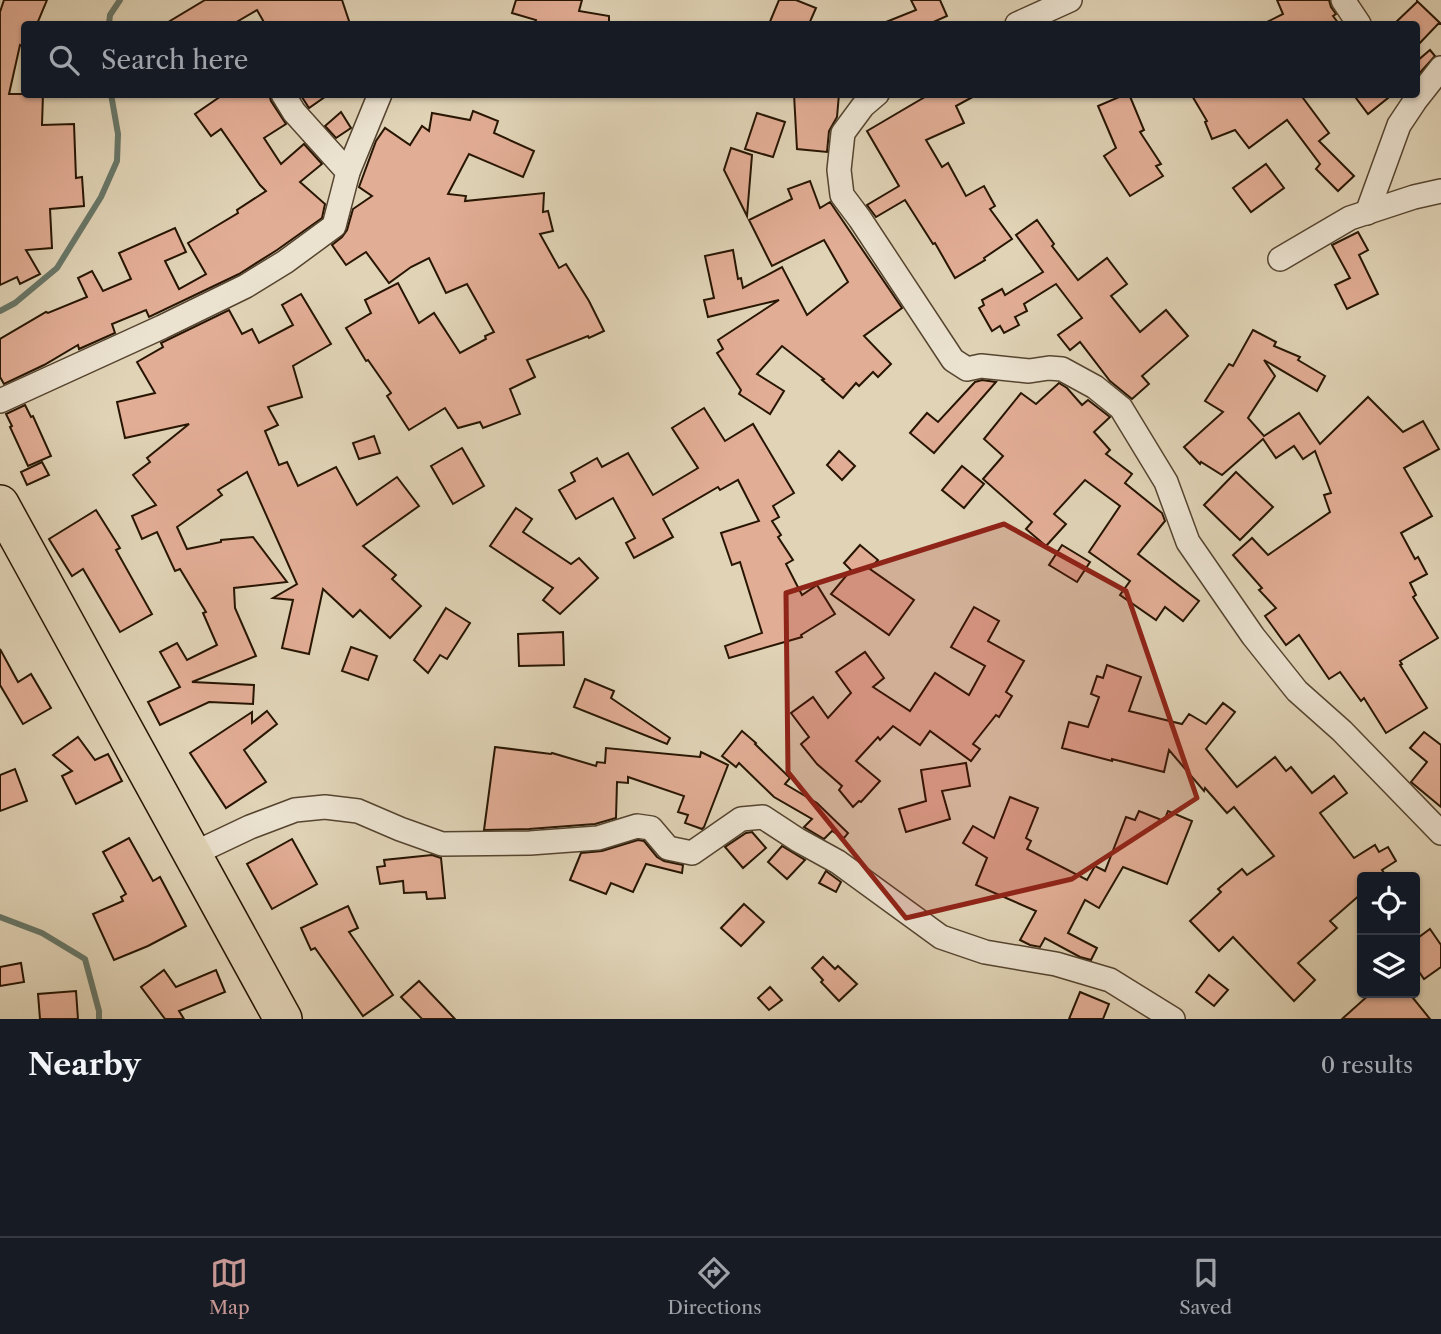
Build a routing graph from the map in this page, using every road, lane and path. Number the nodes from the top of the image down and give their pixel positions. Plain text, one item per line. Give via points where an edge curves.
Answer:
1 (1070, 0) edge
2 (1343, 0) edge
3 (1024, 21) edge
4 (1357, 21) edge
5 (1441, 68) edge
6 (1420, 90) edge
7 (285, 98) edge
8 (378, 98) edge
9 (378, 98) edge
10 (872, 98) edge
11 (1412, 98) edge
12 (371, 118) dead end
13 (348, 172) junction
14 (1441, 191) edge
15 (1367, 213) junction
16 (1280, 259) dead end
17 (0, 401) edge
18 (0, 504) edge
19 (1441, 833) edge
20 (192, 854) junction
21 (283, 1019) edge
22 (1173, 1019) edge

1 - 3 street
2 - 4 street
5 - 6 street
7 - 13 street
8 - 13 street
9 - 12 street
10 - 19 street via 843,133 842,195 953,360 967,369 1062,369 1121,408 1166,482 1188,542 1253,636 1297,691 1342,730
11 - 15 street
13 - 17 street via 334,226 285,262 162,327
14 - 15 street
15 - 16 street via 1350,218
18 - 20 main road
20 - 21 main road
20 - 22 street via 295,810 325,807 358,811 443,844 598,838 637,825 651,828 668,848 692,853 741,819 763,817 838,862 941,937 985,952 1056,964 1110,980

